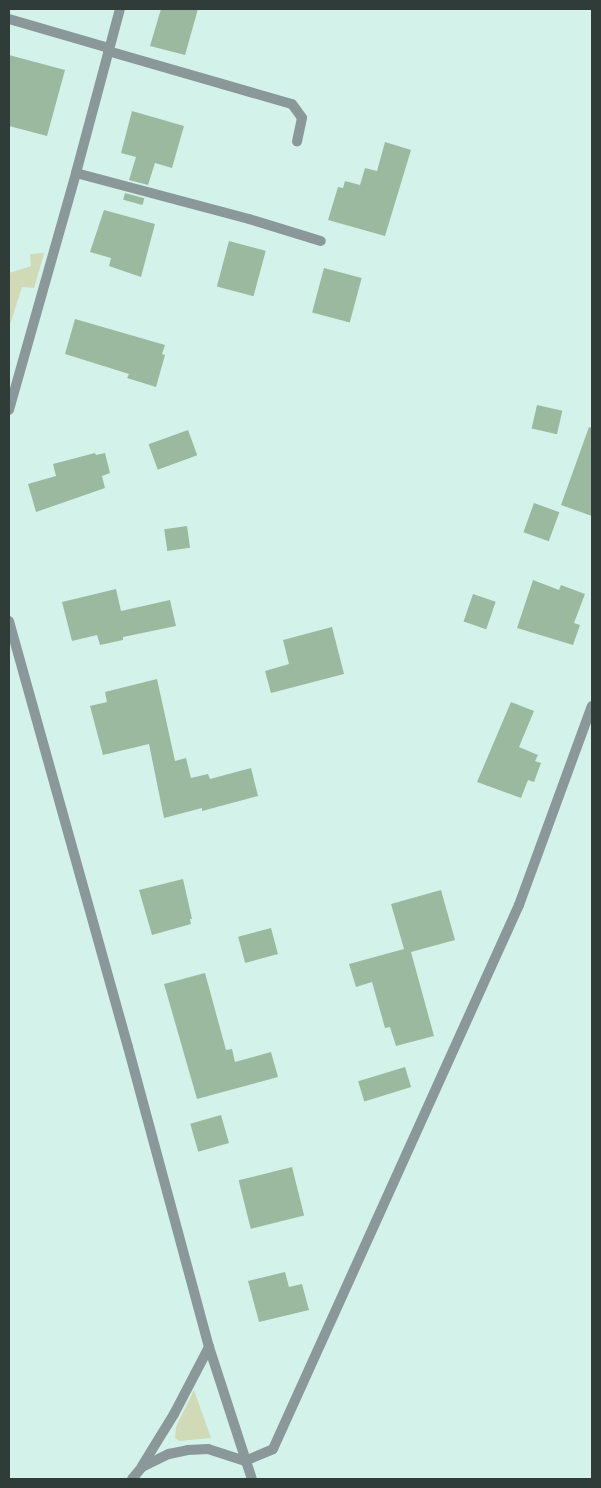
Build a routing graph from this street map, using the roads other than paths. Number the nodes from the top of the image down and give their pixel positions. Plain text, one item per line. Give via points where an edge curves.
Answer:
1 (120, 9) edge
2 (9, 19) edge
3 (109, 50) junction
4 (296, 141) dead end
5 (76, 173) junction
6 (320, 241) dead end
7 (9, 410) edge
8 (9, 621) edge
9 (592, 706) edge
10 (209, 1347) junction
11 (245, 1461) junction
12 (142, 1467) junction
13 (132, 1479) edge
14 (252, 1479) edge

1 - 3 street
2 - 3 street
3 - 4 street via 292,104 302,118
3 - 5 street
5 - 6 street
5 - 7 street
8 - 10 street
9 - 11 street via 519,905 273,1449
10 - 11 street
10 - 12 street
11 - 12 street via 208,1449 188,1450 168,1454
11 - 14 street
12 - 13 street

